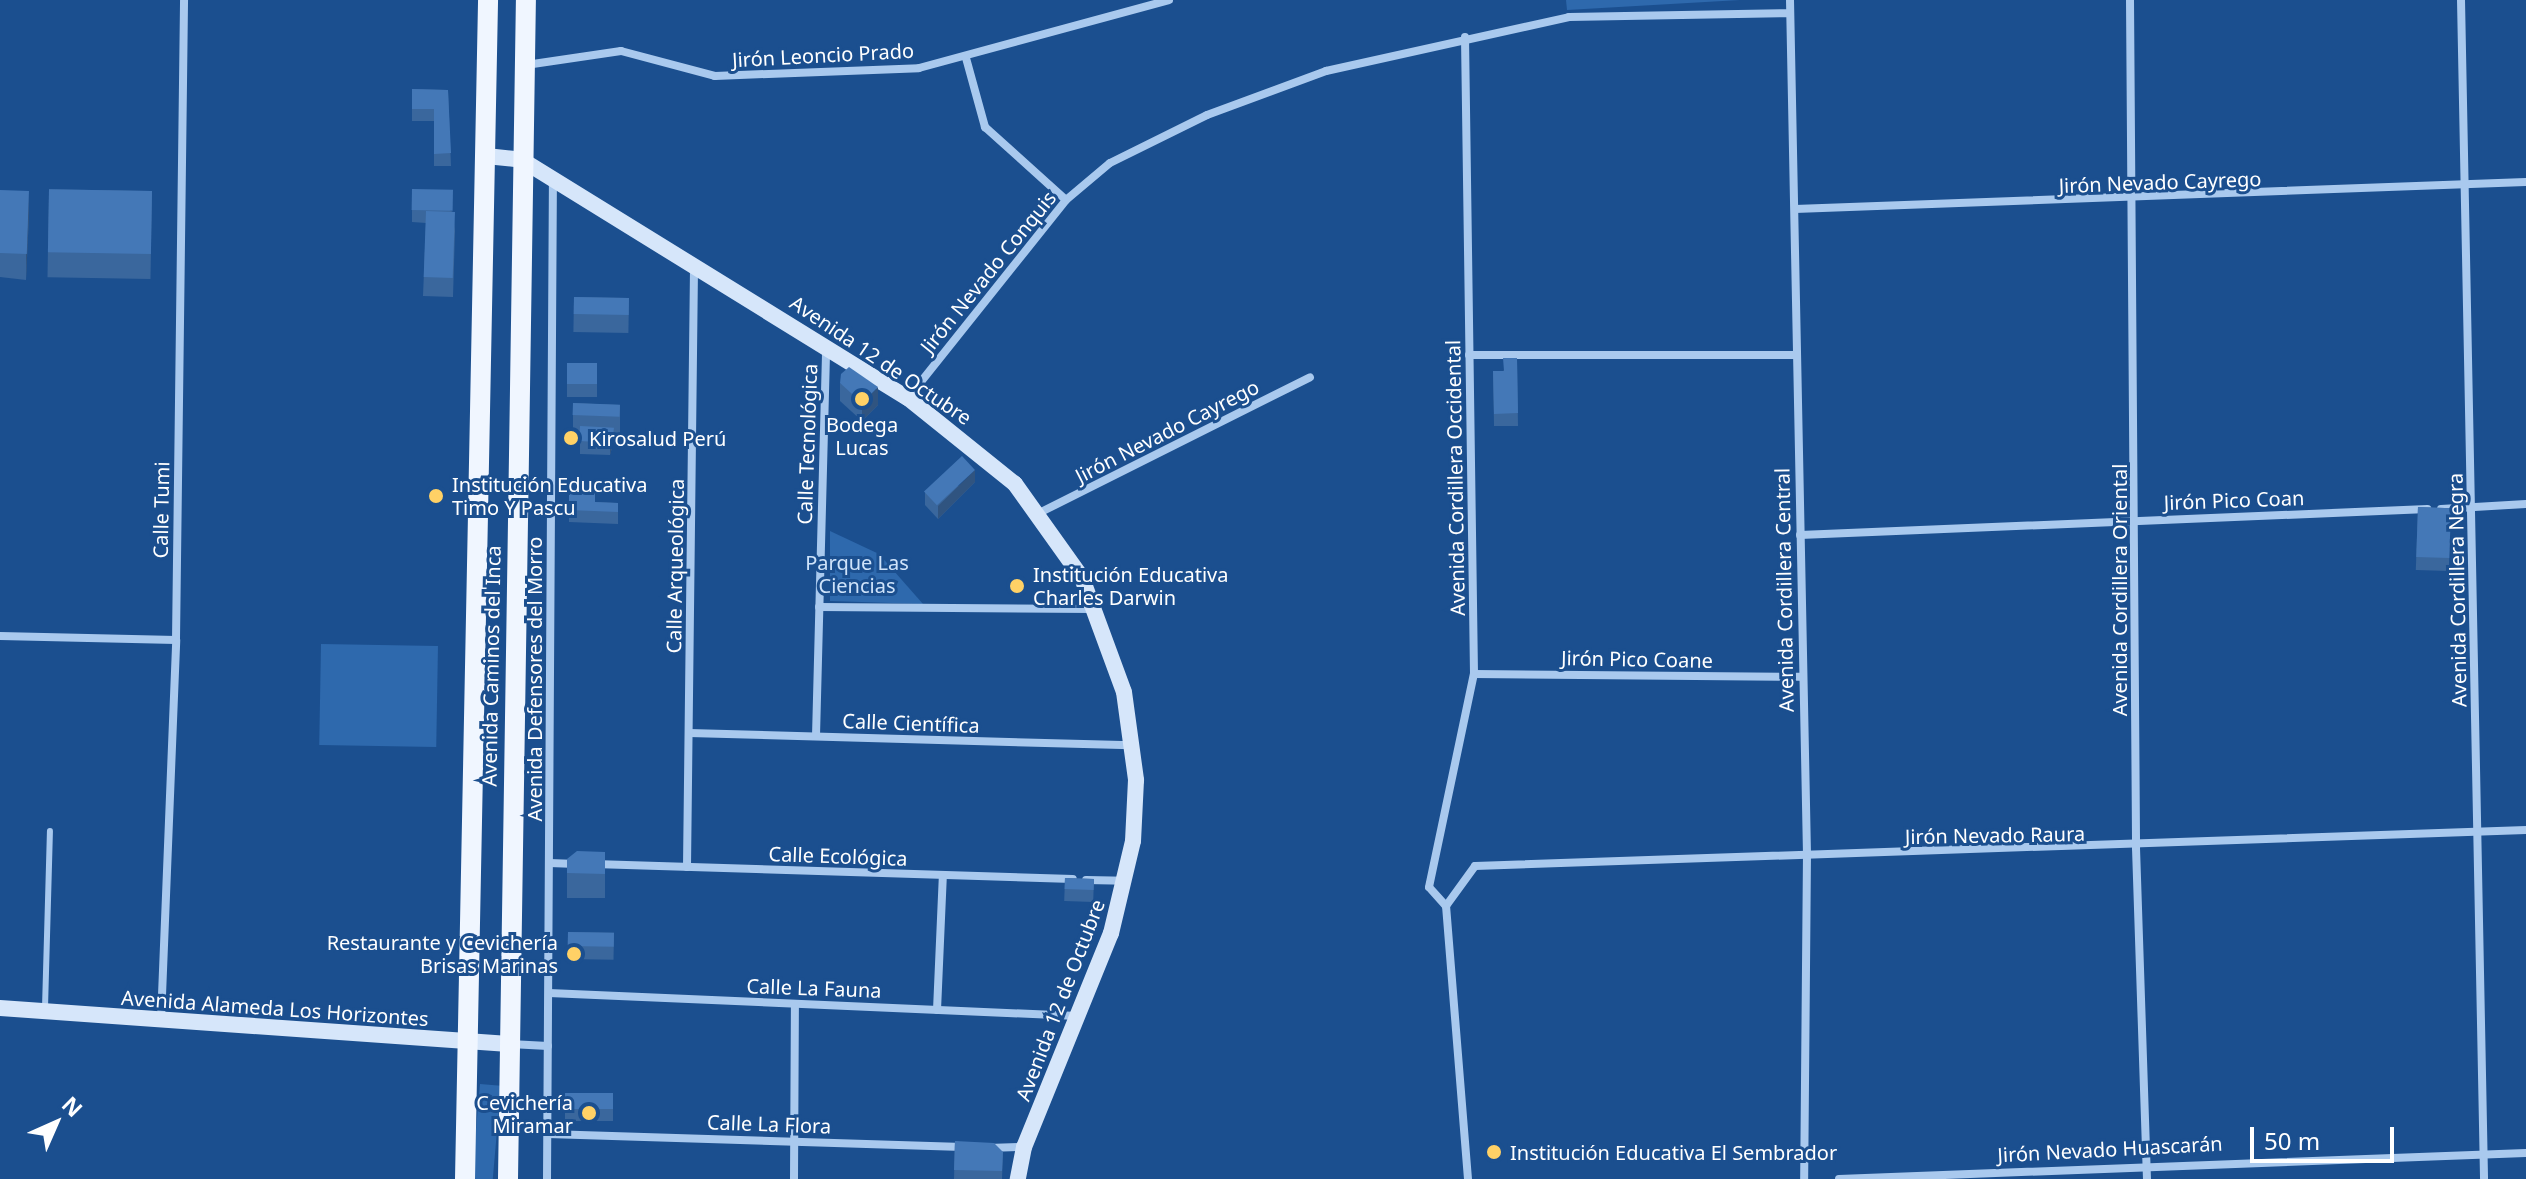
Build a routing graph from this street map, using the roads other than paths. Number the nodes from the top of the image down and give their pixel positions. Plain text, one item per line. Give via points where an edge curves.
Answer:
1 (184, 0) edge
2 (488, 0) edge
3 (526, 0) edge
4 (1169, 0) edge
5 (1790, 0) edge
6 (2130, 0) edge
7 (2461, 0) edge
8 (1790, 13) junction
9 (1465, 37) junction
10 (966, 58) junction
11 (525, 65) junction
12 (486, 156) junction
13 (522, 160) junction
14 (553, 179) junction
15 (2526, 182) edge
16 (2463, 183) junction
17 (1066, 200) junction
18 (2131, 200) junction
19 (1795, 209) junction
20 (694, 264) junction
21 (826, 346) junction
22 (1469, 355) junction
23 (1796, 355) junction
24 (1310, 377) dead end
25 (908, 398) junction
26 (2526, 504) edge
27 (2472, 507) junction
28 (1039, 513) junction
29 (2135, 520) junction
30 (1800, 535) junction
31 (819, 607) junction
32 (1098, 609) junction
33 (0, 636) edge
34 (176, 640) junction
35 (1474, 674) junction
36 (1800, 677) junction
37 (689, 733) junction
38 (816, 736) junction
39 (1132, 745) junction
40 (2526, 830) edge
41 (50, 831) dead end
42 (2477, 832) junction
43 (2136, 848) junction
44 (1807, 853) junction
45 (549, 863) junction
46 (687, 867) junction
47 (943, 875) junction
48 (1125, 881) junction
49 (1446, 906) junction
50 (549, 993) junction
51 (795, 1004) junction
52 (0, 1008) edge
53 (937, 1010) junction
54 (45, 1011) junction
55 (1079, 1016) junction
56 (161, 1020) junction
57 (468, 1042) junction
58 (509, 1044) junction
59 (548, 1046) junction
60 (548, 1134) junction
61 (794, 1141) junction
62 (1024, 1147) junction
63 (2526, 1153) edge
64 (2483, 1154) junction
65 (2147, 1162) junction
66 (465, 1179) edge
67 (508, 1179) edge
68 (547, 1179) edge
69 (794, 1179) edge
70 (1018, 1179) edge
71 (1468, 1179) edge
72 (1804, 1179) edge
73 (1839, 1179) edge
74 (2147, 1179) edge
75 (2484, 1179) edge

1 - 34 street, Calle Tumi
2 - 12 main road, Avenida Caminos del Inca
3 - 11 main road, Avenida Caminos del Inca
4 - 10 street, Jirón Leoncio Prado
5 - 8 street, Avenida Cordillera Central
6 - 18 street, Avenida Cordillera Oriental
7 - 16 street, Avenida Cordillera Negra
8 - 9 street, Jirón Nevado Conquis via 1569,17
8 - 19 street, Avenida Cordillera Central
9 - 17 street, Jirón Nevado Conquis via 1326,71 1207,115 1110,163
9 - 22 street, Avenida Cordillera Occidental
10 - 11 street, Jirón Leoncio Prado via 919,68 715,76 621,51
10 - 17 street via 985,127
11 - 13 main road, Avenida Caminos del Inca
12 - 13 street, Avenida 12 de Octubre
12 - 57 main road, Avenida Caminos del Inca
13 - 14 street, Avenida 12 de Octubre
13 - 58 main road, Avenida Caminos del Inca
14 - 20 street, Avenida 12 de Octubre
14 - 45 street, Avenida Defensores del Morro
15 - 16 street, Jirón Nevado Cayrego
16 - 18 street, Jirón Nevado Cayrego
16 - 27 street, Avenida Cordillera Negra
17 - 25 street, Jirón Nevado Conquis
18 - 19 street, Jirón Nevado Cayrego
18 - 29 street, Avenida Cordillera Oriental
19 - 23 street, Avenida Cordillera Central
20 - 21 street, Avenida 12 de Octubre
20 - 37 street, Calle Arqueológica
21 - 25 street, Avenida 12 de Octubre
21 - 31 street, Calle Tecnológica
22 - 23 street
22 - 35 street, Avenida Cordillera Occidental
23 - 30 street, Avenida Cordillera Central
24 - 28 street, Jirón Nevado Cayrego
25 - 28 street, Avenida 12 de Octubre via 981,453
26 - 27 street, Jirón Pico Coan
27 - 29 street, Jirón Pico Coan
27 - 42 street, Avenida Cordillera Negra
28 - 32 street, Avenida 12 de Octubre
29 - 30 street, Jirón Pico Coan
29 - 43 street, Avenida Cordillera Oriental
30 - 36 street, Avenida Cordillera Central
31 - 32 street
31 - 38 street, Calle Tecnológica
32 - 39 street, Avenida 12 de Octubre
33 - 34 street
34 - 56 street, Calle Tumi
35 - 36 street, Jirón Pico Coane
35 - 49 street, Avenida Cordillera Occidental via 1429,887
36 - 44 street, Avenida Cordillera Central
37 - 38 street, Calle Científica
37 - 46 street, Calle Arqueológica
38 - 39 street, Calle Científica
39 - 48 street, Avenida 12 de Octubre via 1135,806
40 - 42 street, Jirón Nevado Raura
41 - 54 lane
42 - 43 street, Jirón Nevado Raura
42 - 64 street, Avenida Cordillera Negra
43 - 44 street, Jirón Nevado Raura
43 - 65 street, Avenida Cordillera Oriental
44 - 49 street, Jirón Nevado Raura via 1487,865 1467,872
44 - 72 street, Avenida Cordillera Central
45 - 46 street, Calle Ecológica
45 - 50 street, Avenida Defensores del Morro
46 - 47 street, Calle Ecológica
47 - 48 street, Calle Ecológica
47 - 53 street
48 - 55 street, Avenida 12 de Octubre
49 - 71 street, Avenida Cordillera Occidental
50 - 51 street, Calle La Fauna
50 - 59 street, Avenida Defensores del Morro
51 - 53 street, Calle La Fauna
51 - 61 street
52 - 54 street, Avenida Alameda Los Horizontes
53 - 55 street, Calle La Fauna
54 - 56 street, Avenida Alameda Los Horizontes
55 - 62 street, Avenida 12 de Octubre
56 - 57 street, Avenida Alameda Los Horizontes
57 - 58 street, Avenida Alameda Los Horizontes
57 - 66 main road, Avenida Caminos del Inca
58 - 59 street, Avenida Alameda Los Horizontes
58 - 67 main road, Avenida Caminos del Inca
59 - 60 street, Avenida Defensores del Morro
60 - 61 street, Calle La Flora
60 - 68 street, Avenida Defensores del Morro
61 - 62 street, Calle La Flora
61 - 69 street
62 - 70 street, Avenida 12 de Octubre
63 - 64 street, Jirón Nevado Huascarán
64 - 65 street, Jirón Nevado Huascarán
64 - 75 street, Avenida Cordillera Negra
65 - 73 street, Jirón Nevado Huascarán
65 - 74 street, Avenida Cordillera Oriental

